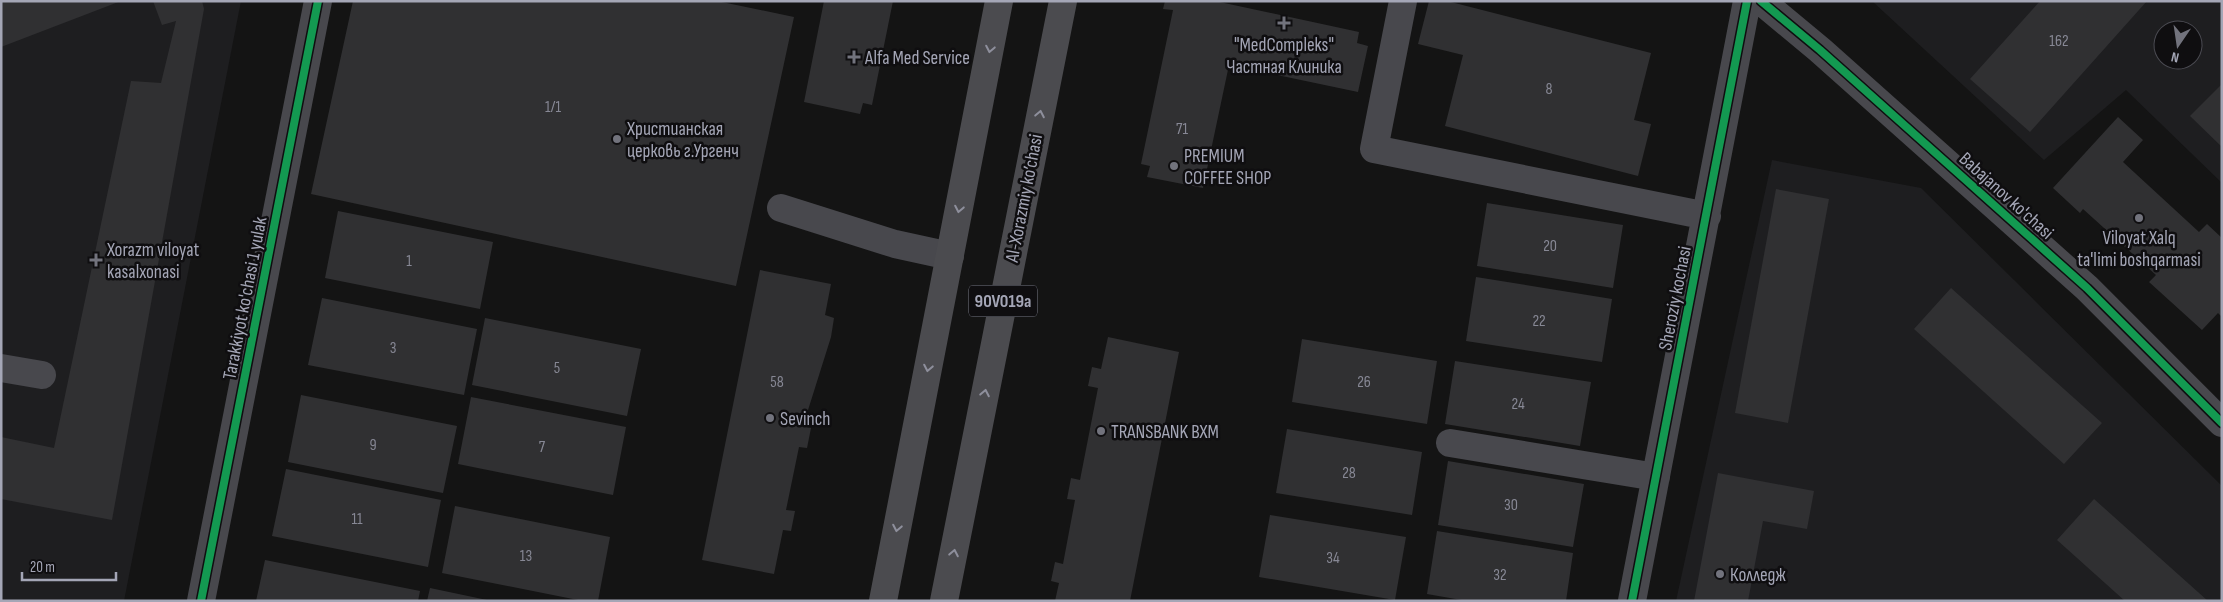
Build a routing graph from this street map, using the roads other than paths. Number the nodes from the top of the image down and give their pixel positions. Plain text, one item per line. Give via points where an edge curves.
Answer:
1 (318, 1) edge
2 (999, 1) edge
3 (1063, 1) edge
4 (1403, 1) edge
5 (1751, 8) edge
6 (781, 208) dead end
7 (1707, 216) junction
8 (950, 256) junction
9 (1, 368) edge
10 (42, 375) dead end
11 (2222, 423) edge
12 (1450, 443) dead end
13 (1656, 477) junction
14 (202, 601) edge
15 (883, 601) edge
16 (944, 601) edge
17 (1632, 601) edge

1 - 14 street, Tarakkiyot ko'chasi 1 yulak
2 -> 8 main road, 90V019a
16 -> 3 main road, Al-Xorazmiy ko’chasi / 90V019a
4 - 7 street via 1374,149
5 - 7 street, Sheroziy kochasi
5 - 11 street, Babajanov ko'chasi via 1820,50 2087,288
6 - 8 street via 895,244
7 - 13 street, Sheroziy kochasi
8 -> 15 main road, 90V019a
9 - 10 street
12 - 13 street
13 - 17 street, Sheroziy kochasi

